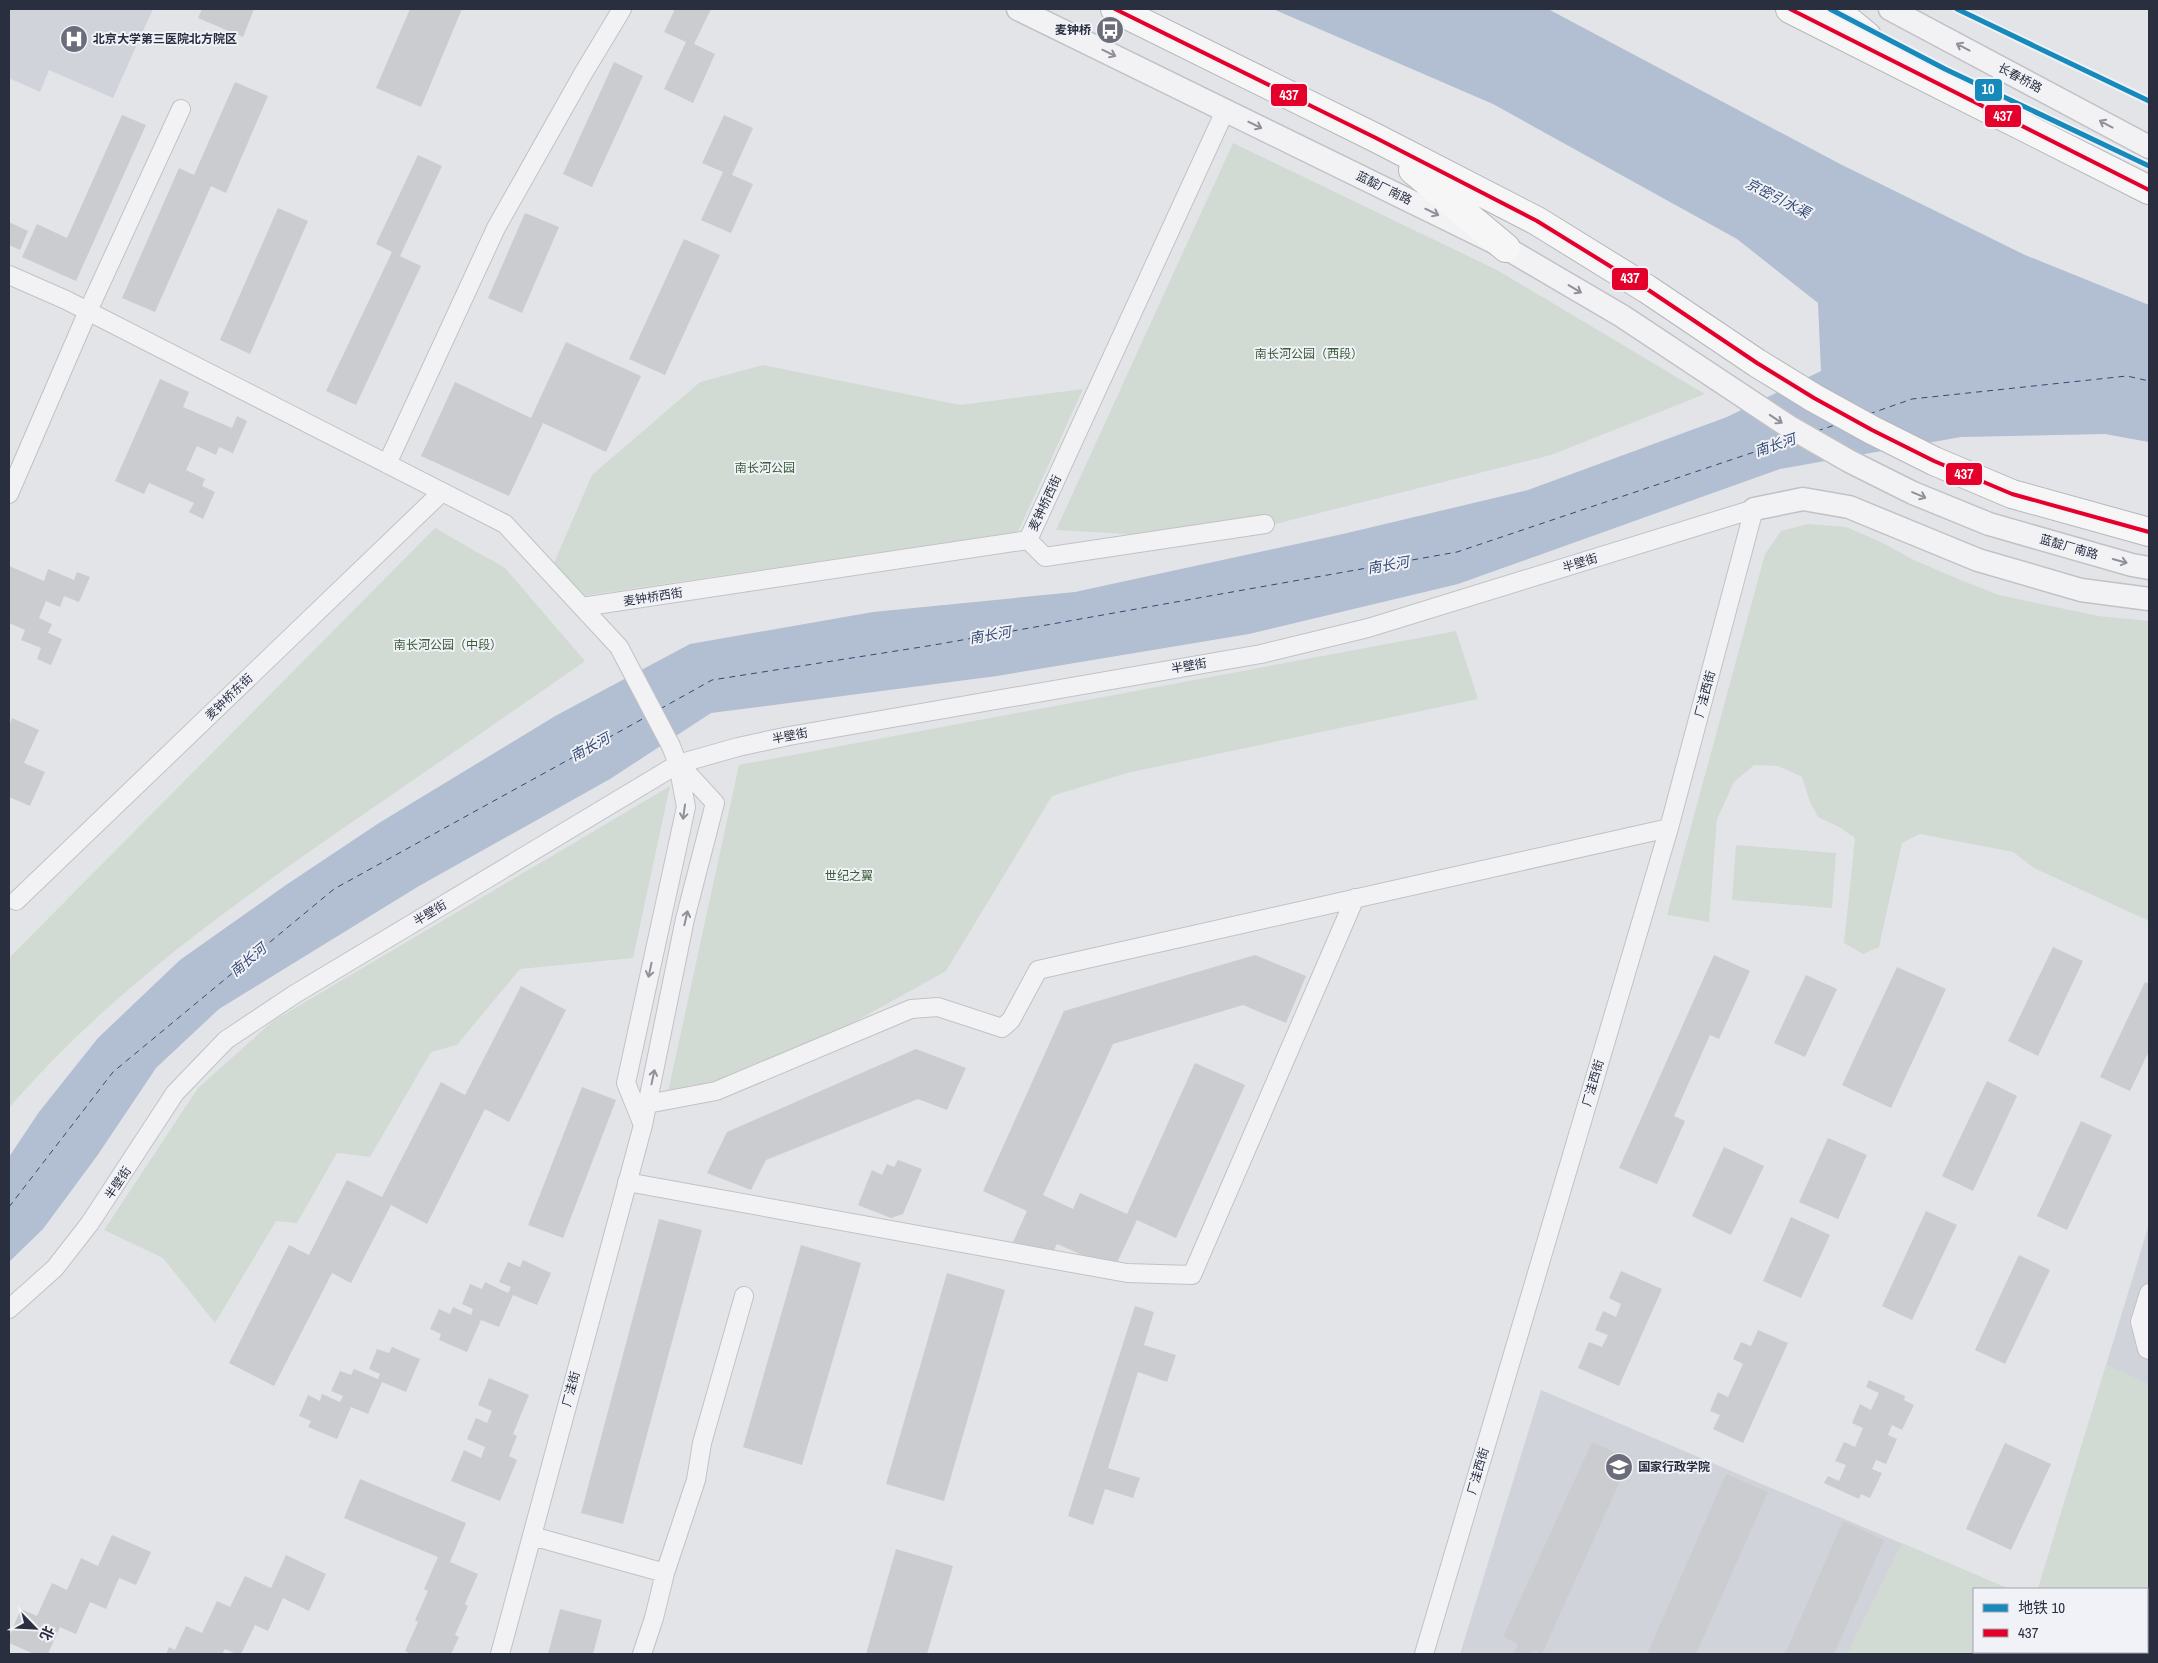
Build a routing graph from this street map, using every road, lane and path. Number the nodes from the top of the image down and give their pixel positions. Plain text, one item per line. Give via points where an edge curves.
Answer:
1 (622, 9) edge
2 (1018, 9) edge
3 (1115, 9) edge
4 (1790, 9) edge
5 (1834, 9) edge
6 (1890, 9) edge
7 (1907, 68) junction
8 (181, 109) dead end
9 (1225, 110) junction
10 (1376, 138) junction
11 (2149, 147) edge
12 (2146, 186) edge
13 (1506, 248) junction
14 (9, 275) edge
15 (88, 311) junction
16 (387, 464) junction
17 (442, 492) junction
18 (9, 494) edge
19 (1754, 509) junction
20 (1265, 524) dead end
21 (2149, 532) edge
22 (1028, 540) junction
23 (2149, 568) edge
24 (2149, 599) edge
25 (582, 607) junction
26 (678, 764) junction
27 (1669, 828) junction
28 (1355, 898) junction
29 (16, 901) dead end
30 (647, 1104) junction
31 (643, 1124) junction
32 (627, 1182) junction
33 (2149, 1292) edge
34 (744, 1296) dead end
35 (9, 1309) edge
36 (2149, 1350) edge
37 (532, 1536) junction
38 (665, 1573) junction
39 (500, 1654) edge
40 (642, 1654) edge
41 (1424, 1654) edge

1 - 16 street via 496,228
2 -> 9 street, 蓝靛厂南路
3 - 10 highway
4 - 7 highway
5 - 7 highway
11 -> 6 street, 长春桥路
7 - 12 highway
8 - 15 street
9 -> 13 street, 蓝靛厂南路
9 - 22 street, 麦钟桥西街
10 - 13 highway
10 - 21 highway via 1537,221 1647,289 1757,363 1872,430 2012,494
13 -> 23 street, 蓝靛厂南路 via 1622,316 1788,426 1913,493 1989,524
14 - 15 street
15 - 16 street
15 - 18 street
16 - 17 street
17 - 25 street via 505,524
17 - 29 street, 麦钟桥东街
19 - 24 street via 1803,500 1849,506 1978,560 2082,590
19 - 26 street, 半壁街 via 1368,628 1261,654 789,736
19 - 27 street, 厂洼西街
20 - 22 street via 1045,557
22 - 25 street, 麦钟桥西街
25 - 26 street via 620,647
30 -> 26 street, 厂洼街 via 685,919 715,804
26 -> 31 street via 686,807 626,1083
26 - 35 street, 半壁街 via 295,994 226,1040 175,1093 90,1223 55,1268
27 - 28 street
27 - 41 street, 厂洼西街
28 - 30 street via 1038,970 1011,1020 1002,1028 938,1007 910,1010 716,1091
28 - 32 street via 1192,1275 1127,1272
30 - 31 street, 厂洼街
31 - 32 street, 厂洼街
32 - 37 street, 厂洼街
33 - 36 street via 2140,1322
34 - 38 street via 702,1443 696,1480
37 - 38 street
37 - 39 street, 厂洼街
38 - 40 street

